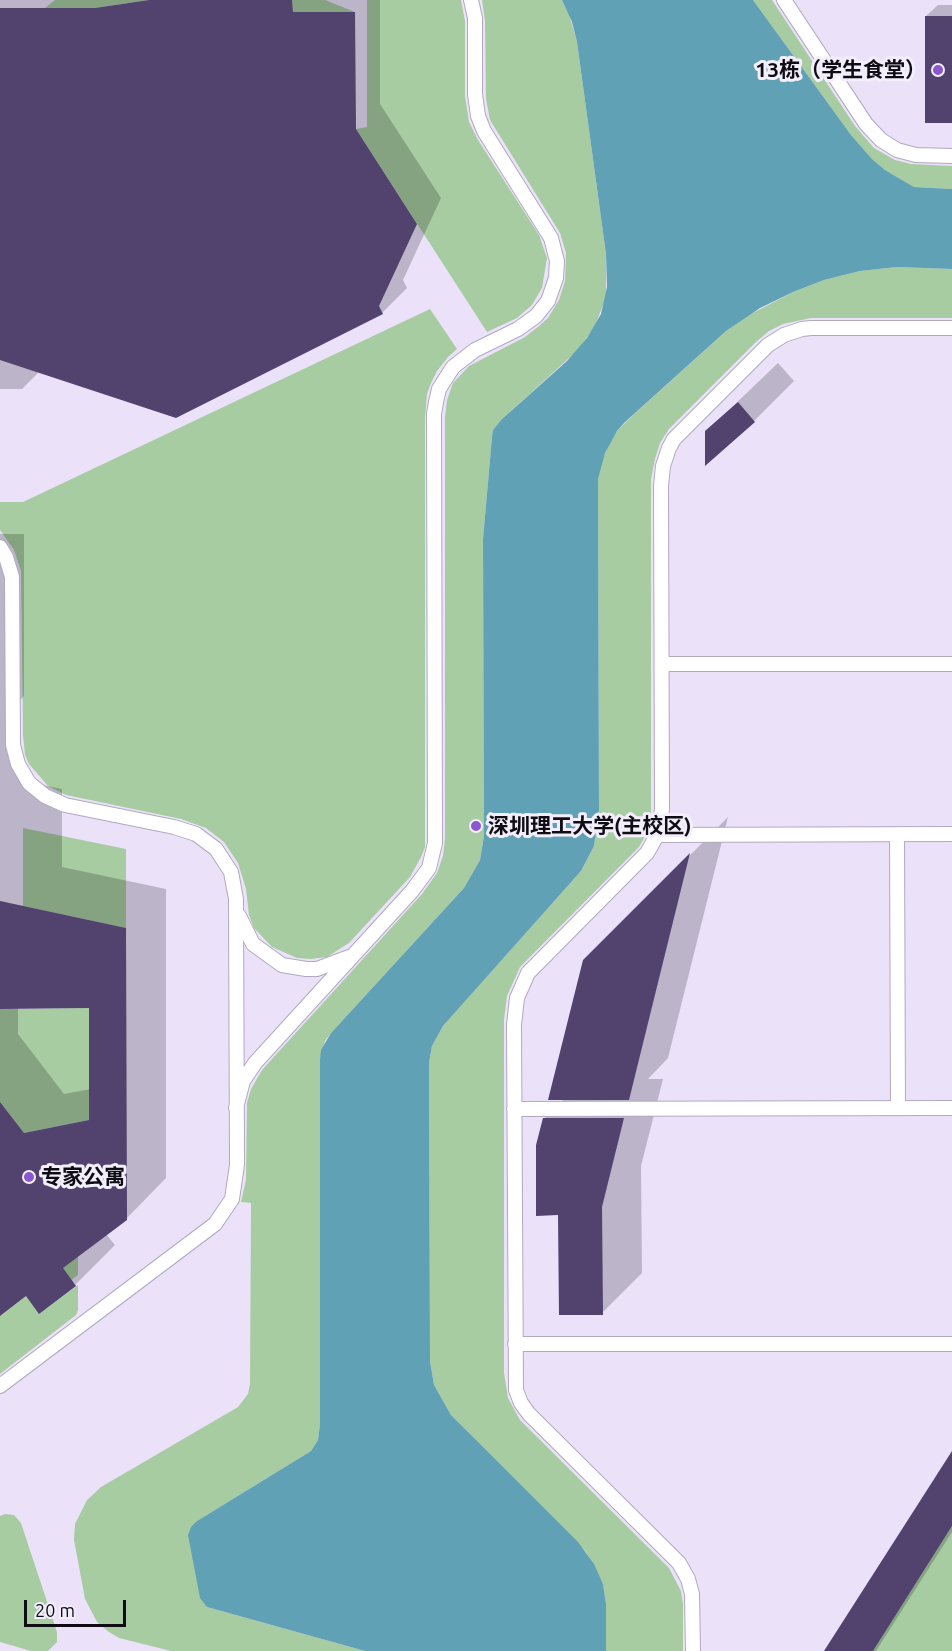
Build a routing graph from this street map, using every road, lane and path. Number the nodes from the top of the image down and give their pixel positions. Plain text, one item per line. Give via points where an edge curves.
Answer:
1 (471, 0) edge
2 (784, 0) edge
3 (952, 156) edge
4 (952, 328) edge
5 (0, 547) edge
6 (662, 664) junction
7 (952, 664) edge
8 (897, 834) junction
9 (952, 834) edge
10 (658, 835) junction
11 (236, 899) junction
12 (358, 950) junction
13 (236, 1108) junction
14 (898, 1108) junction
15 (952, 1108) edge
16 (514, 1109) junction
17 (515, 1344) junction
18 (952, 1344) edge
19 (0, 1386) edge
20 (693, 1651) edge

1 - 12 lane via 478,116 551,238 557,261 556,278 548,301 536,316 462,358 439,389 435,414 435,843 429,868 422,878
2 - 3 lane via 866,124 881,140 916,155
4 - 6 lane via 794,331 768,345 682,430 669,448 662,475
5 - 11 lane via 12,577 13,745 29,783 64,805 174,828 203,838 222,856 231,872
6 - 7 lane
6 - 10 lane via 662,808
8 - 9 lane
8 - 10 lane
8 - 14 lane
10 - 16 lane via 647,854 525,979 515,1012
11 - 12 lane via 239,918 253,944 282,965 317,969
11 - 13 lane
12 - 13 lane via 255,1063 243,1081
13 - 19 lane via 236,1177 232,1199 222,1216
14 - 15 lane
14 - 16 lane
16 - 17 lane
17 - 18 lane
17 - 20 lane via 516,1390 526,1410 679,1563 692,1594

